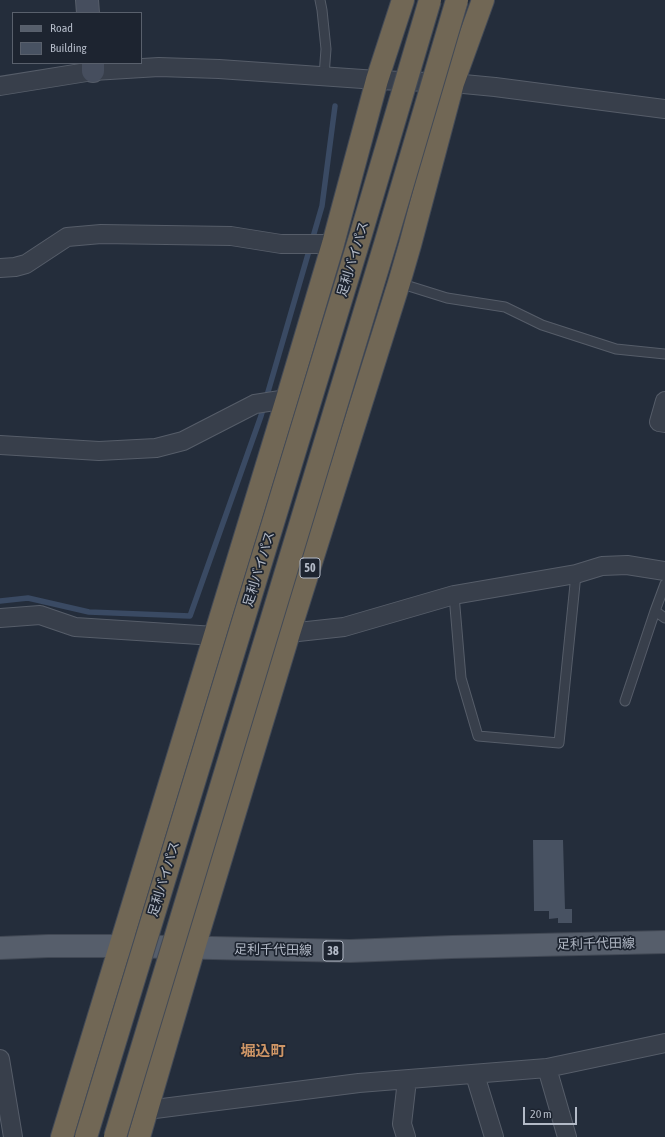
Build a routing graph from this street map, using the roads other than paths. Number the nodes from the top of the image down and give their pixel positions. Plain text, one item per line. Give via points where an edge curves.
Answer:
1 (87, 0) edge
2 (320, 0) edge
3 (403, 0) edge
4 (430, 0) edge
5 (457, 0) edge
6 (483, 0) edge
7 (88, 12) edge
8 (93, 67) edge
9 (324, 76) junction
10 (377, 80) junction
11 (453, 83) junction
12 (0, 86) edge
13 (665, 109) edge
14 (333, 244) junction
15 (0, 268) edge
16 (399, 283) junction
17 (665, 354) edge
18 (287, 399) junction
19 (665, 401) edge
20 (665, 423) edge
21 (0, 444) edge
22 (665, 571) edge
23 (576, 574) junction
24 (665, 584) edge
25 (454, 595) junction
26 (655, 611) junction
27 (0, 618) edge
28 (665, 618) edge
29 (289, 633) junction
30 (215, 636) junction
31 (626, 701) dead end
32 (665, 942) edge
33 (121, 946) junction
34 (0, 948) edge
35 (194, 948) junction
36 (665, 1043) edge
37 (0, 1059) edge
38 (547, 1068) junction
39 (475, 1075) junction
40 (407, 1080) junction
41 (147, 1110) junction
42 (13, 1137) edge
43 (62, 1137) edge
44 (86, 1137) edge
45 (115, 1137) edge
46 (139, 1137) edge
47 (406, 1137) edge
48 (494, 1137) edge
49 (567, 1137) edge

1 - 7 street
2 - 9 lane via 326,49
3 - 10 highway
4 - 44 highway, 足利バイパス, bridge
5 - 45 highway, 足利バイパス / 50, bridge
6 - 11 highway, 50
8 - 9 street via 159,67
8 - 12 street
9 - 10 street
10 - 11 street
10 - 14 highway
11 - 13 street
11 - 16 highway, 50
14 - 15 street via 281,244 231,236 101,234 67,237 26,264
14 - 18 highway
16 - 17 lane via 447,298 505,307 542,325 616,349
16 - 29 highway, 50
18 - 21 street via 255,404 183,441 156,448 99,451
18 - 30 highway
19 - 20 street via 659,422
22 - 23 street via 627,565 602,566
23 - 25 street
23 - 25 lane via 559,743 478,736 461,678
24 - 26 lane
25 - 29 street via 344,627
26 - 28 lane
26 - 31 lane
27 - 30 street via 40,615 75,627
29 - 35 highway, 50
30 - 33 highway
32 - 35 main road, 足利千代田線 / 38 via 350,951
33 - 34 main road, 足利千代田線 / 38
33 - 35 main road, 足利千代田線 / 38
33 - 43 highway
35 - 41 highway, 50
36 - 38 street
37 - 42 street
38 - 39 street
38 - 49 street
39 - 40 street
39 - 48 street
40 - 41 street via 359,1083
40 - 47 street via 402,1124
41 - 46 highway, 50

